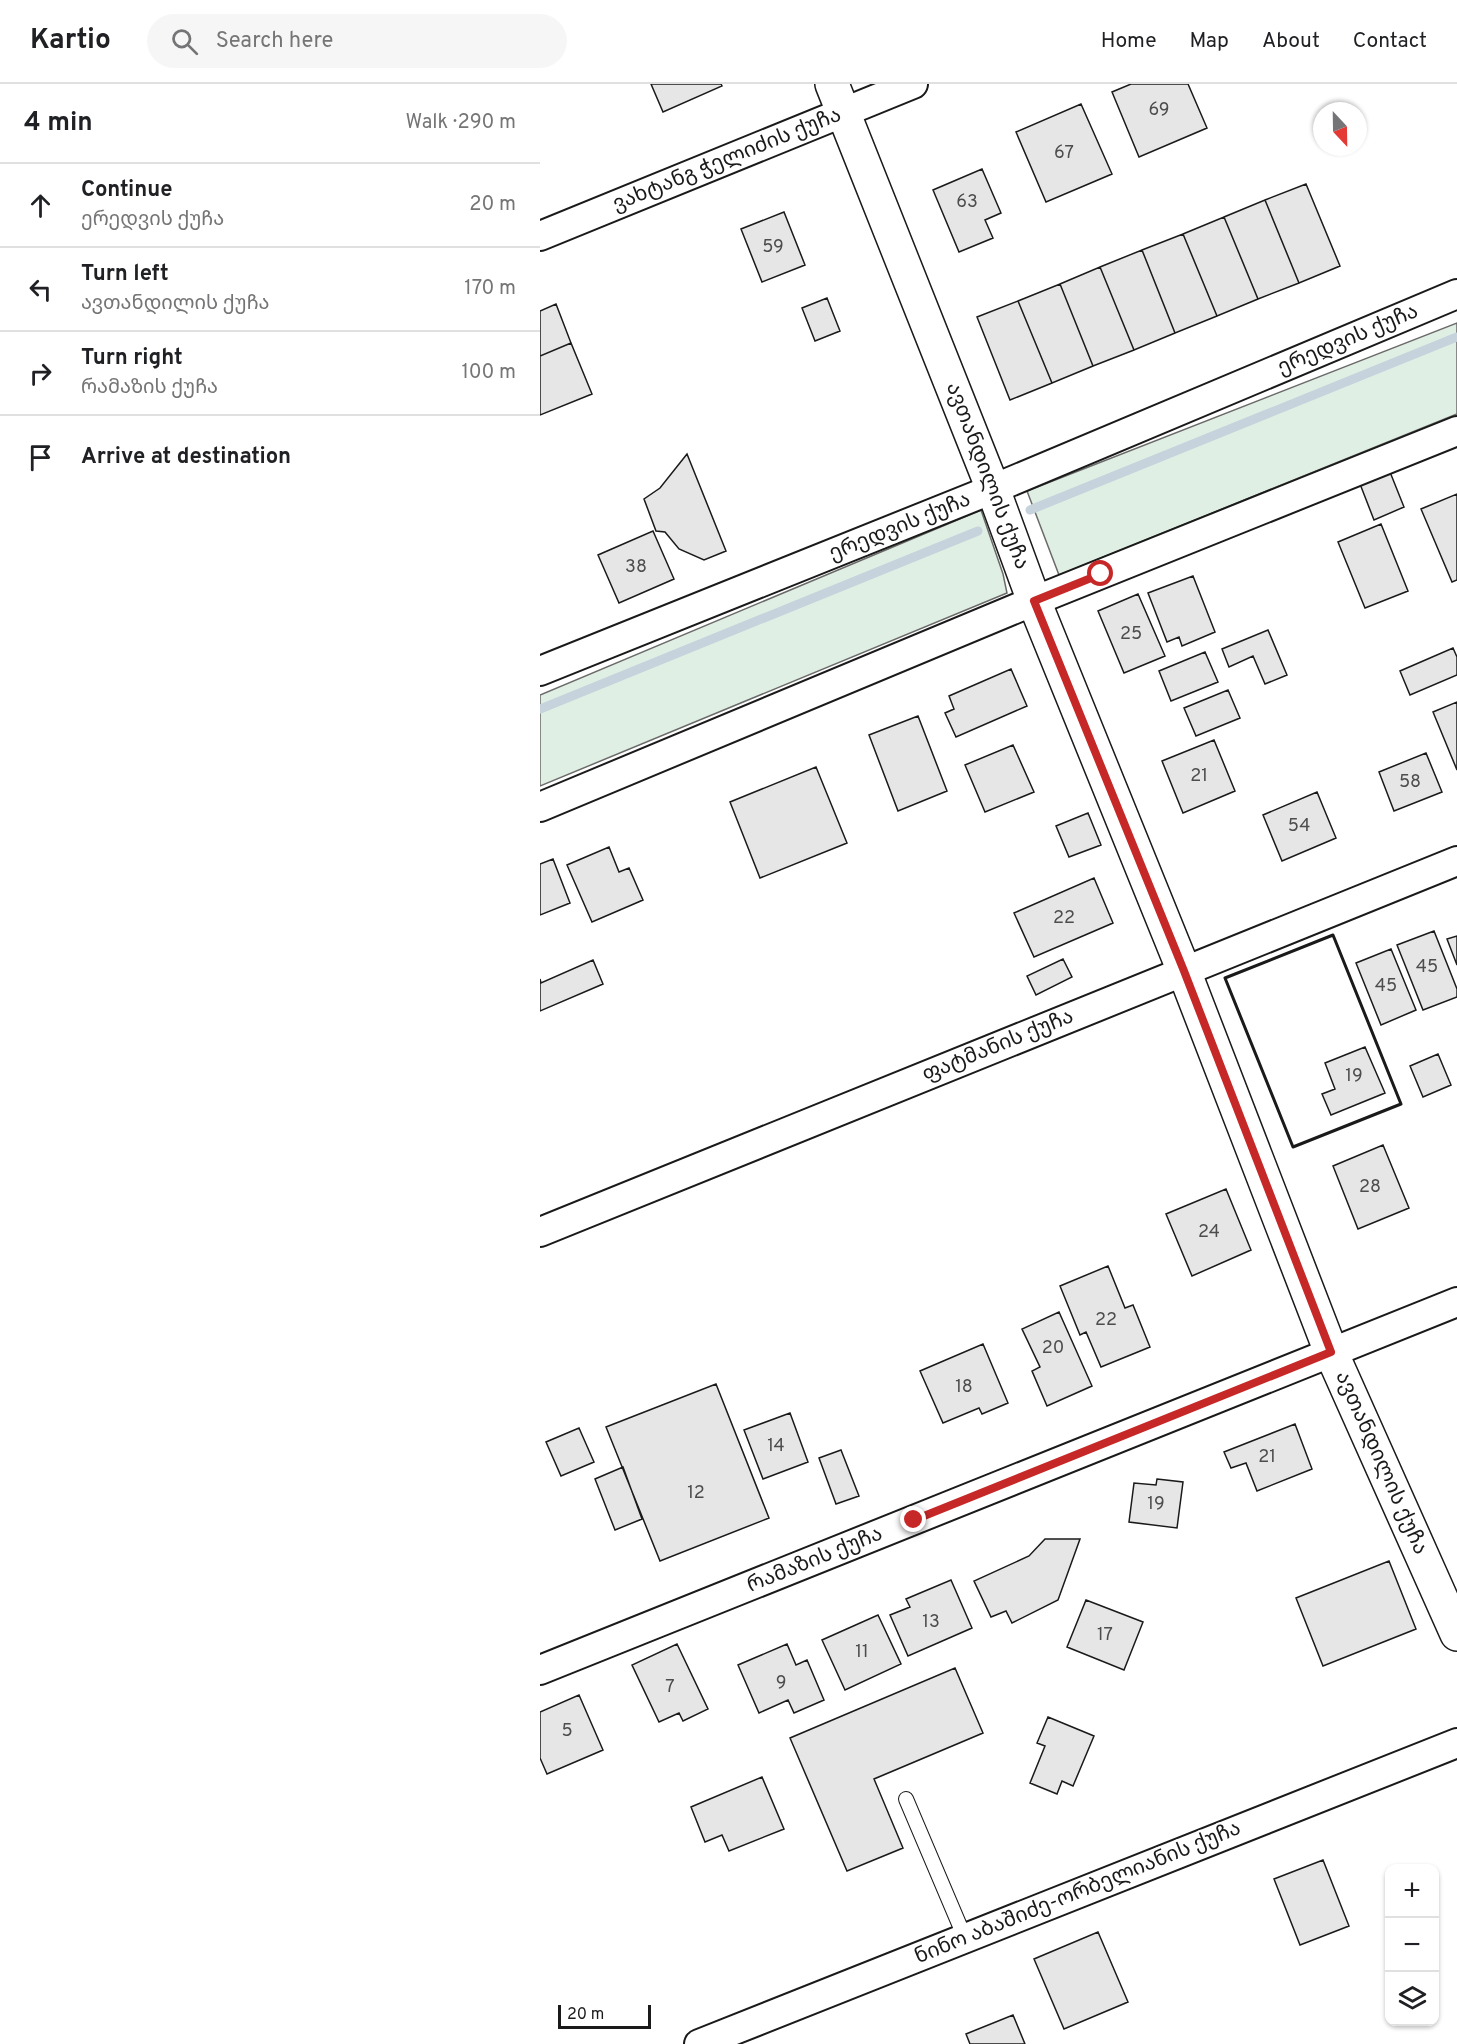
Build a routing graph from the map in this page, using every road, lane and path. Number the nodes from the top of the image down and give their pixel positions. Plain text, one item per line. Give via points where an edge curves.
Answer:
1 (913, 84) edge
2 (837, 98) edge
3 (540, 236) edge
4 (1457, 294) edge
5 (1457, 431) edge
6 (993, 489) junction
7 (1034, 601) junction
8 (540, 671) edge
9 (540, 807) edge
10 (1457, 861) edge
11 (1184, 971) junction
12 (540, 1232) edge
13 (1457, 1302) edge
14 (1331, 1352) junction
15 (1457, 1634) edge
16 (540, 1670) edge
17 (1457, 1743) edge
18 (906, 1799) dead end
19 (965, 1938) junction
20 (699, 2044) edge

1 - 2 street, ვახტანგ ჭელიძის ქუჩა
2 - 3 street, ვახტანგ ჭელიძის ქუჩა
2 - 6 street, ავთანდილის ქუჩა
4 - 6 street, ერედვის ქუჩა
5 - 7 street
6 - 7 street, ავთანდილის ქუჩა
6 - 8 street, ერედვის ქუჩა
7 - 9 street
7 - 11 street, ავთანდილის ქუჩა
10 - 11 street, ფატმანის ქუჩა
11 - 12 street, ფატმანის ქუჩა
11 - 14 street, ავთანდილის ქუჩა
13 - 14 street, რამაზის ქუჩა
14 - 15 street, ავთანდილის ქუჩა
14 - 16 street, რამაზის ქუჩა
17 - 19 street, ნინო აბაშიძე-ორბელიანის ქუჩა
18 - 19 lane
19 - 20 street, ნინო აბაშიძე-ორბელიანის ქუჩა

